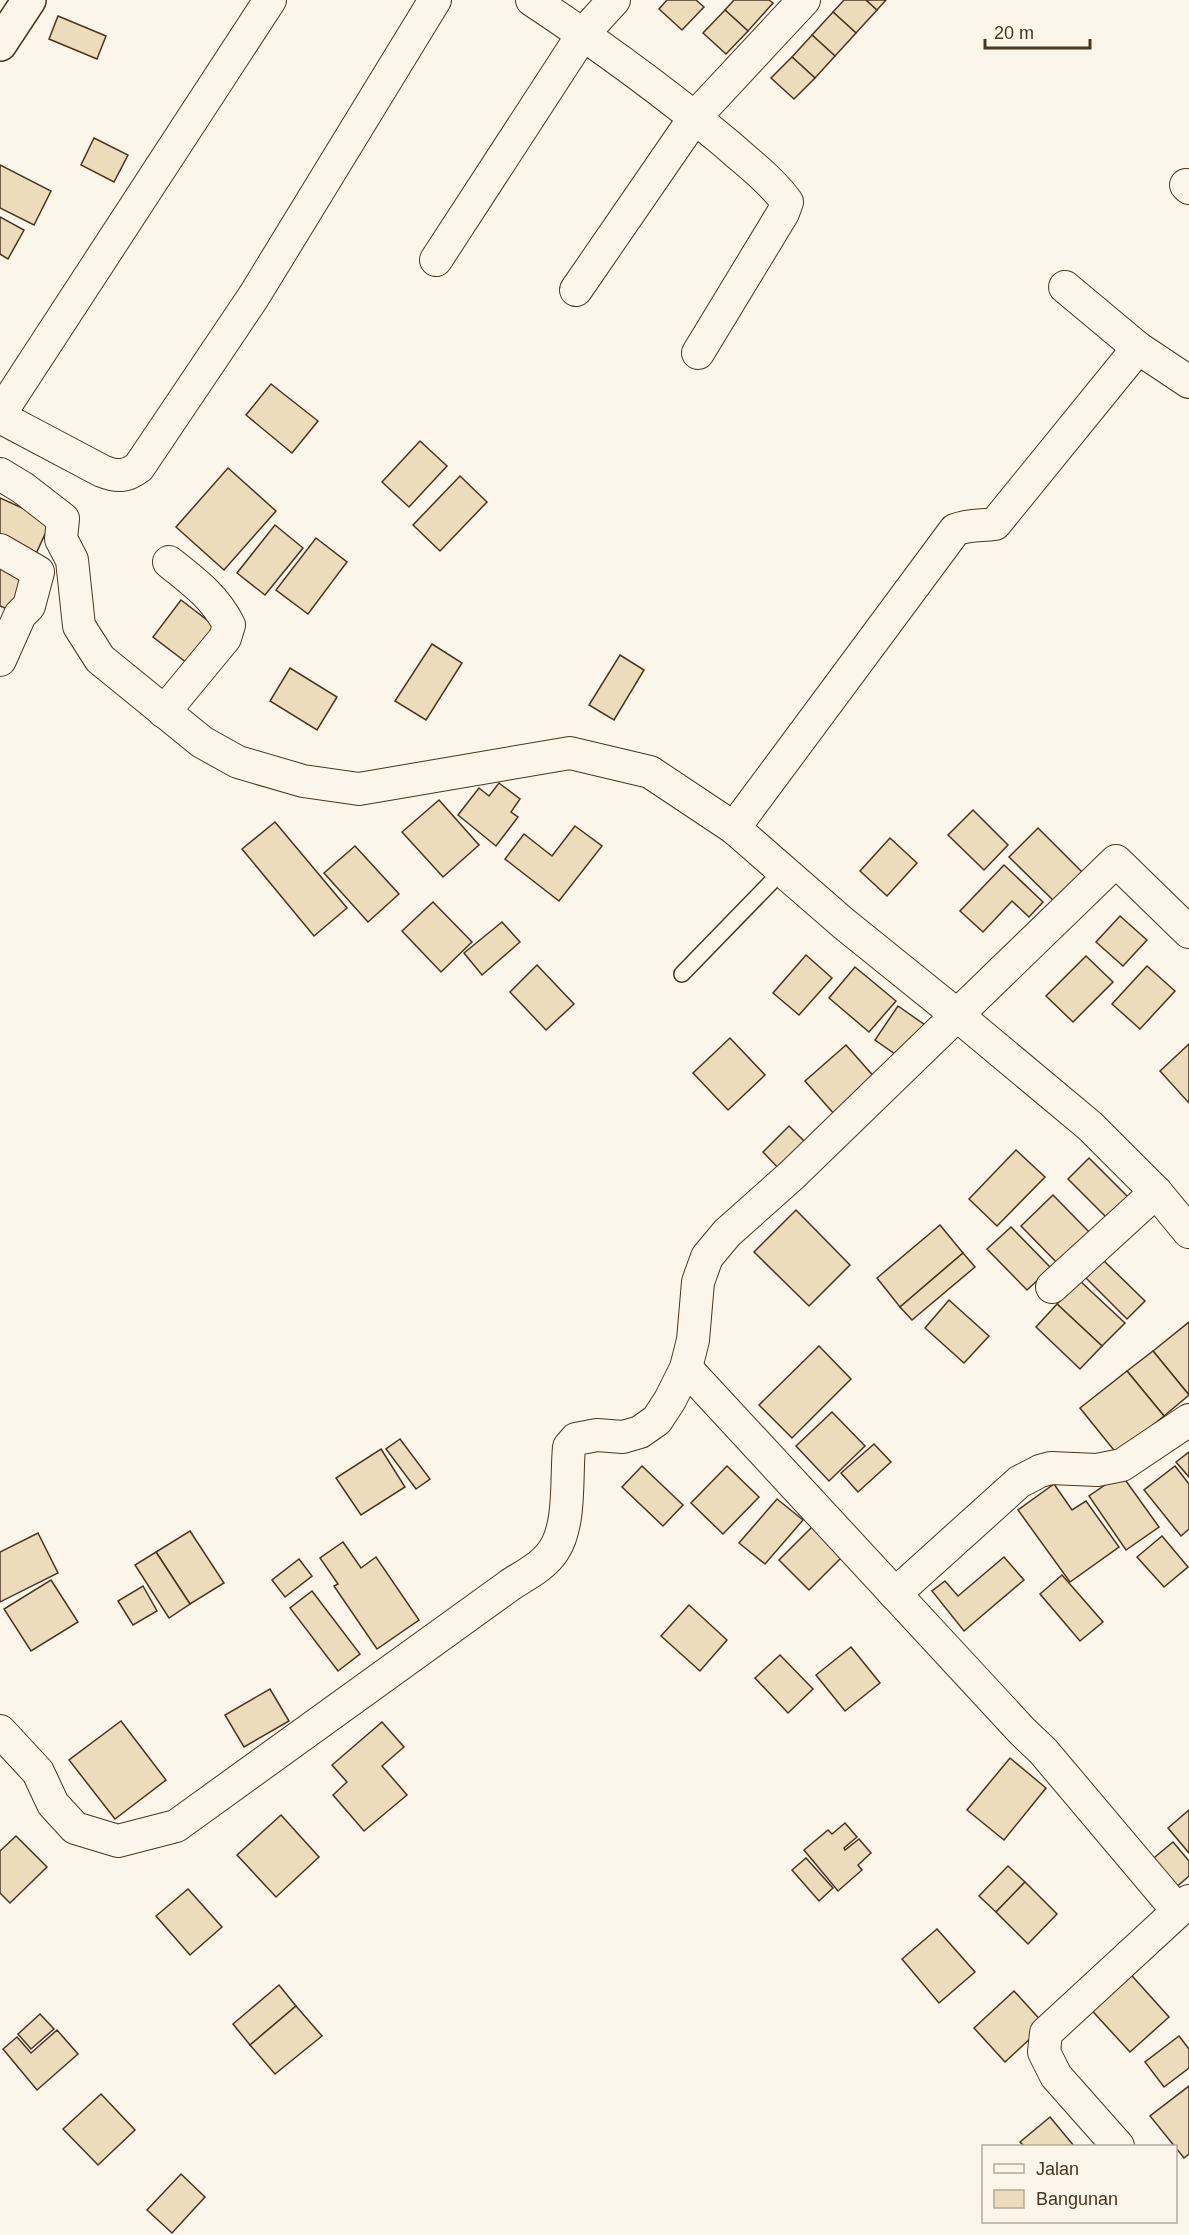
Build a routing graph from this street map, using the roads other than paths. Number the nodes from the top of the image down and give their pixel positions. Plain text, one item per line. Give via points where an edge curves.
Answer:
1 (29, 0) edge
2 (270, 0) edge
3 (435, 0) edge
4 (532, 0) edge
5 (614, 0) edge
6 (804, 0) edge
7 (583, 34) junction
8 (0, 44) edge
9 (695, 117) junction
10 (436, 260) dead end
11 (1065, 287) dead end
12 (576, 291) dead end
13 (1138, 348) junction
14 (698, 353) dead end
15 (1189, 382) edge
16 (0, 415) edge
17 (0, 474) edge
18 (0, 550) edge
19 (169, 562) dead end
20 (0, 660) edge
21 (164, 712) junction
22 (734, 828) junction
23 (783, 870) junction
24 (1189, 932) edge
25 (682, 974) dead end
26 (957, 1015) junction
27 (1156, 1192) junction
28 (1189, 1232) edge
29 (1052, 1287) dead end
30 (686, 1368) junction
31 (1189, 1420) edge
32 (895, 1594) junction
33 (0, 1731) edge
34 (1184, 1906) edge
35 (1118, 2145) edge

1 - 8 street
2 - 16 street
3 - 16 street via 254,296 140,467 115,476
4 - 7 street
5 - 7 street
6 - 9 street
7 - 9 street
7 - 10 street
9 - 12 street
9 - 14 street via 777,187 787,202
11 - 13 street
13 - 15 street
13 - 22 street via 995,524 967,525 956,530
17 - 21 street via 63,519 61,539 72,560 79,626 100,659
18 - 20 street via 39,572 29,606 20,615
19 - 21 street via 205,590 229,625 225,638
21 - 22 street via 202,742 238,762 303,781 359,789 570,753 650,772
22 - 23 street
23 - 25 lane
23 - 26 street
24 - 26 street via 1116,861
26 - 27 street via 1090,1126
26 - 30 street via 727,1233 707,1257 698,1282 693,1340
27 - 28 street
27 - 29 street
30 - 32 street
30 - 33 street via 657,1420 640,1432 623,1437 597,1435 576,1439 568,1447 563,1527 555,1550 539,1566 176,1826 118,1840 75,1828 53,1804 38,1772
31 - 32 street via 1122,1465 1097,1470 1051,1468 1019,1482
32 - 34 street
34 - 35 street via 1046,2033 1044,2052 1056,2076

